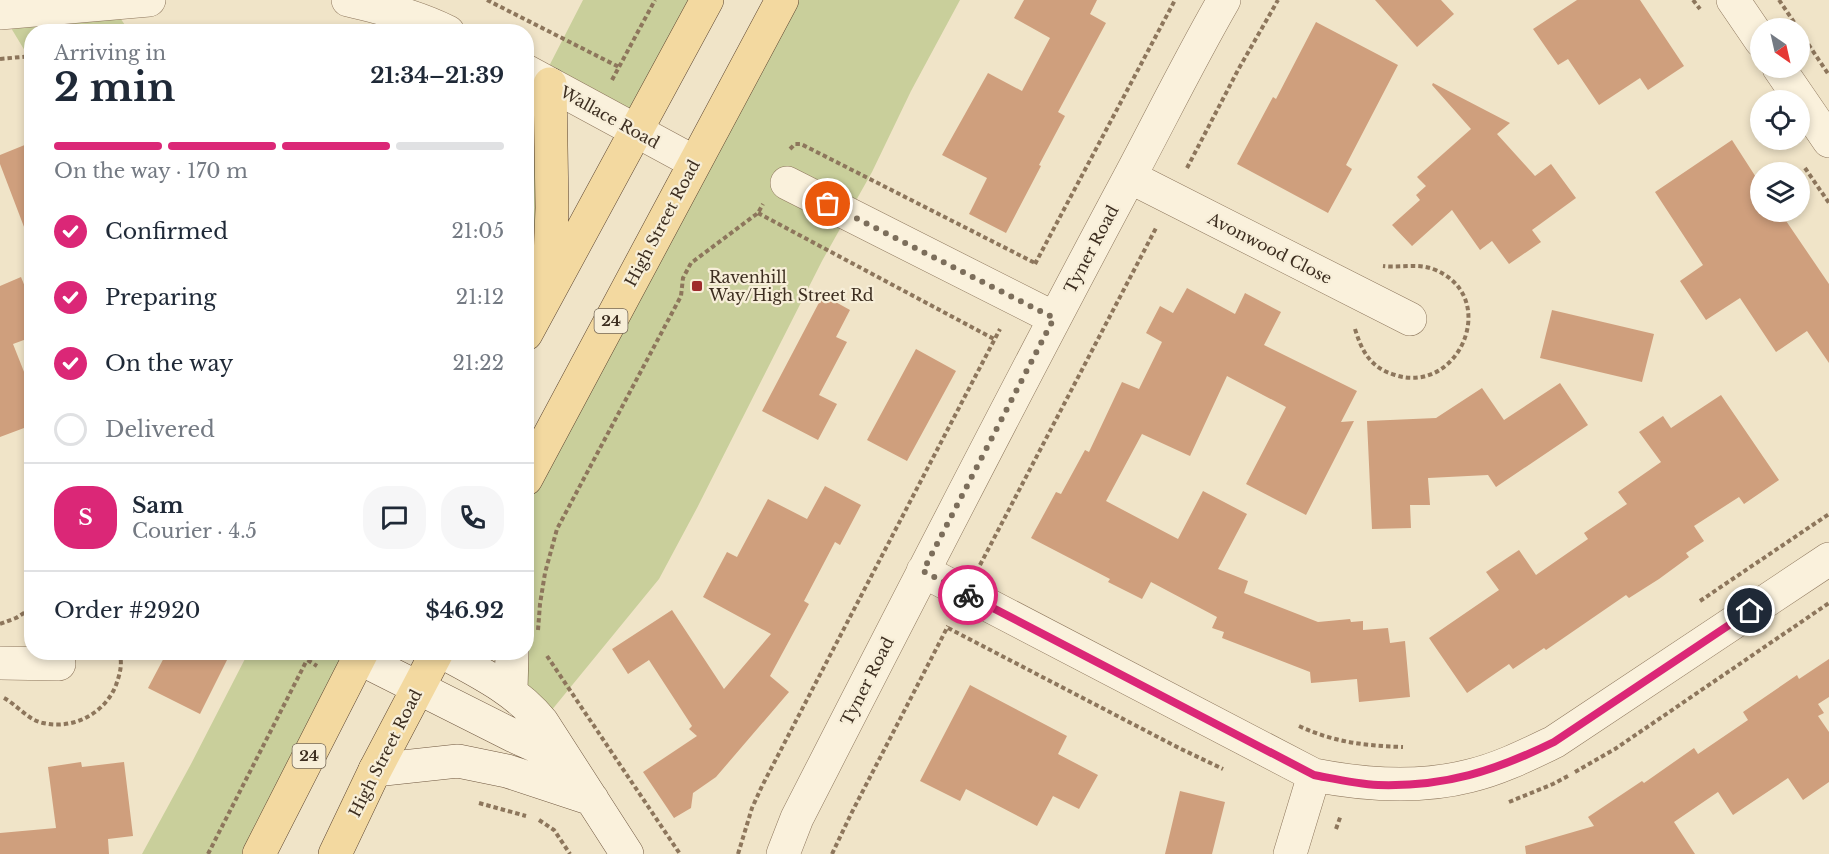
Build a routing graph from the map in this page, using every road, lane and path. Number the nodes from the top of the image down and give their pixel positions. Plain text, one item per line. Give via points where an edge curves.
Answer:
1 (149, 0) edge
2 (348, 0) edge
3 (487, 0) edge
4 (655, 0) edge
5 (707, 0) edge
6 (782, 0) edge
7 (1175, 0) edge
8 (1224, 0) edge
9 (1278, 0) edge
10 (1733, 0) edge
11 (1779, 0) edge
12 (0, 13) edge
13 (1791, 18) edge
14 (431, 24) edge
15 (1750, 25) edge
16 (1810, 46) edge
17 (24, 57) edge
18 (0, 59) edge
19 (619, 67) junction
20 (615, 74) dead end
21 (1829, 75) edge
22 (538, 78) edge
23 (1786, 78) edge
24 (637, 131) junction
25 (1829, 141) edge
26 (694, 162) junction
27 (1184, 173) dead end
28 (1810, 174) edge
29 (1130, 177) junction
30 (780, 178) junction
31 (1829, 203) edge
32 (758, 213) junction
33 (1158, 223) dead end
34 (1035, 262) junction
35 (1031, 272) dead end
36 (548, 292) junction
37 (1054, 318) junction
38 (534, 319) edge
39 (1410, 319) dead end
40 (1000, 329) dead end
41 (994, 339) junction
42 (534, 464) edge
43 (1829, 514) edge
44 (1829, 559) edge
45 (981, 562) junction
46 (992, 567) dead end
47 (978, 569) dead end
48 (923, 571) junction
49 (1691, 607) dead end
50 (534, 612) edge
51 (24, 613) edge
52 (953, 618) dead end
53 (0, 624) edge
54 (948, 628) junction
55 (547, 656) dead end
56 (121, 660) edge
57 (358, 660) edge
58 (370, 660) edge
59 (433, 660) edge
60 (456, 660) edge
61 (520, 660) edge
62 (306, 661) edge
63 (0, 663) edge
64 (60, 664) dead end
65 (419, 688) junction
66 (512, 692) junction
67 (0, 697) edge
68 (1293, 723) dead end
69 (1413, 748) dead end
70 (565, 759) junction
71 (1224, 769) dead end
72 (375, 770) junction
73 (1314, 775) junction
74 (592, 799) junction
75 (478, 802) dead end
76 (208, 854) edge
77 (259, 854) edge
78 (335, 854) edge
79 (570, 854) edge
80 (627, 854) edge
81 (680, 854) edge
82 (738, 854) edge
83 (783, 854) edge
84 (832, 854) edge
85 (1290, 854) edge

1 - 12 street
2 - 14 street
3 - 19 path
4 - 19 path
5 - 24 main road
6 - 26 main road, High Street Road / 24
7 - 34 path
8 - 29 street, Tyner Road
9 - 27 path
10 - 15 street
11 - 13 path
16 - 21 path
17 - 18 path
19 - 20 path
22 - 24 street, Wallace Road
22 - 36 main road via 552,208
23 - 25 street
24 - 26 street, Wallace Road
24 - 36 main road
26 - 42 main road, High Street Road / 24
28 - 31 path
29 - 37 street, Tyner Road
29 - 39 street, Avonwood Close
30 - 32 path
30 - 34 path via 793,146 801,144
30 - 37 street
32 - 41 path
32 - 50 path via 691,262 683,278 681,296 557,530
33 - 45 path
34 - 35 path
36 - 38 main road
37 - 48 street, Tyner Road
40 - 41 path
41 - 82 path via 762,786
43 - 49 path
44 - 73 street via 1554,742 1525,756 1469,776 1410,785 1376,785
45 - 46 path
45 - 47 path
48 - 73 street
48 - 83 street, Tyner Road via 797,818
51 - 53 path
52 - 54 path
54 - 71 path
54 - 84 path
55 - 81 path
56 - 67 path via 120,675 102,707 71,723 40,722
57 - 77 main road, 24
58 - 65 street
59 - 65 main road, High Street Road
60 - 66 street
61 - 66 street
62 - 76 path
63 - 64 street
65 - 70 street
65 - 72 main road, High Street Road
66 - 70 street via 533,710
68 - 69 path via 1340,741
70 - 74 street
72 - 74 street via 458,761 507,771
72 - 78 main road, High Street Road
73 - 85 street
74 - 80 street
75 - 79 path via 541,820 554,830

